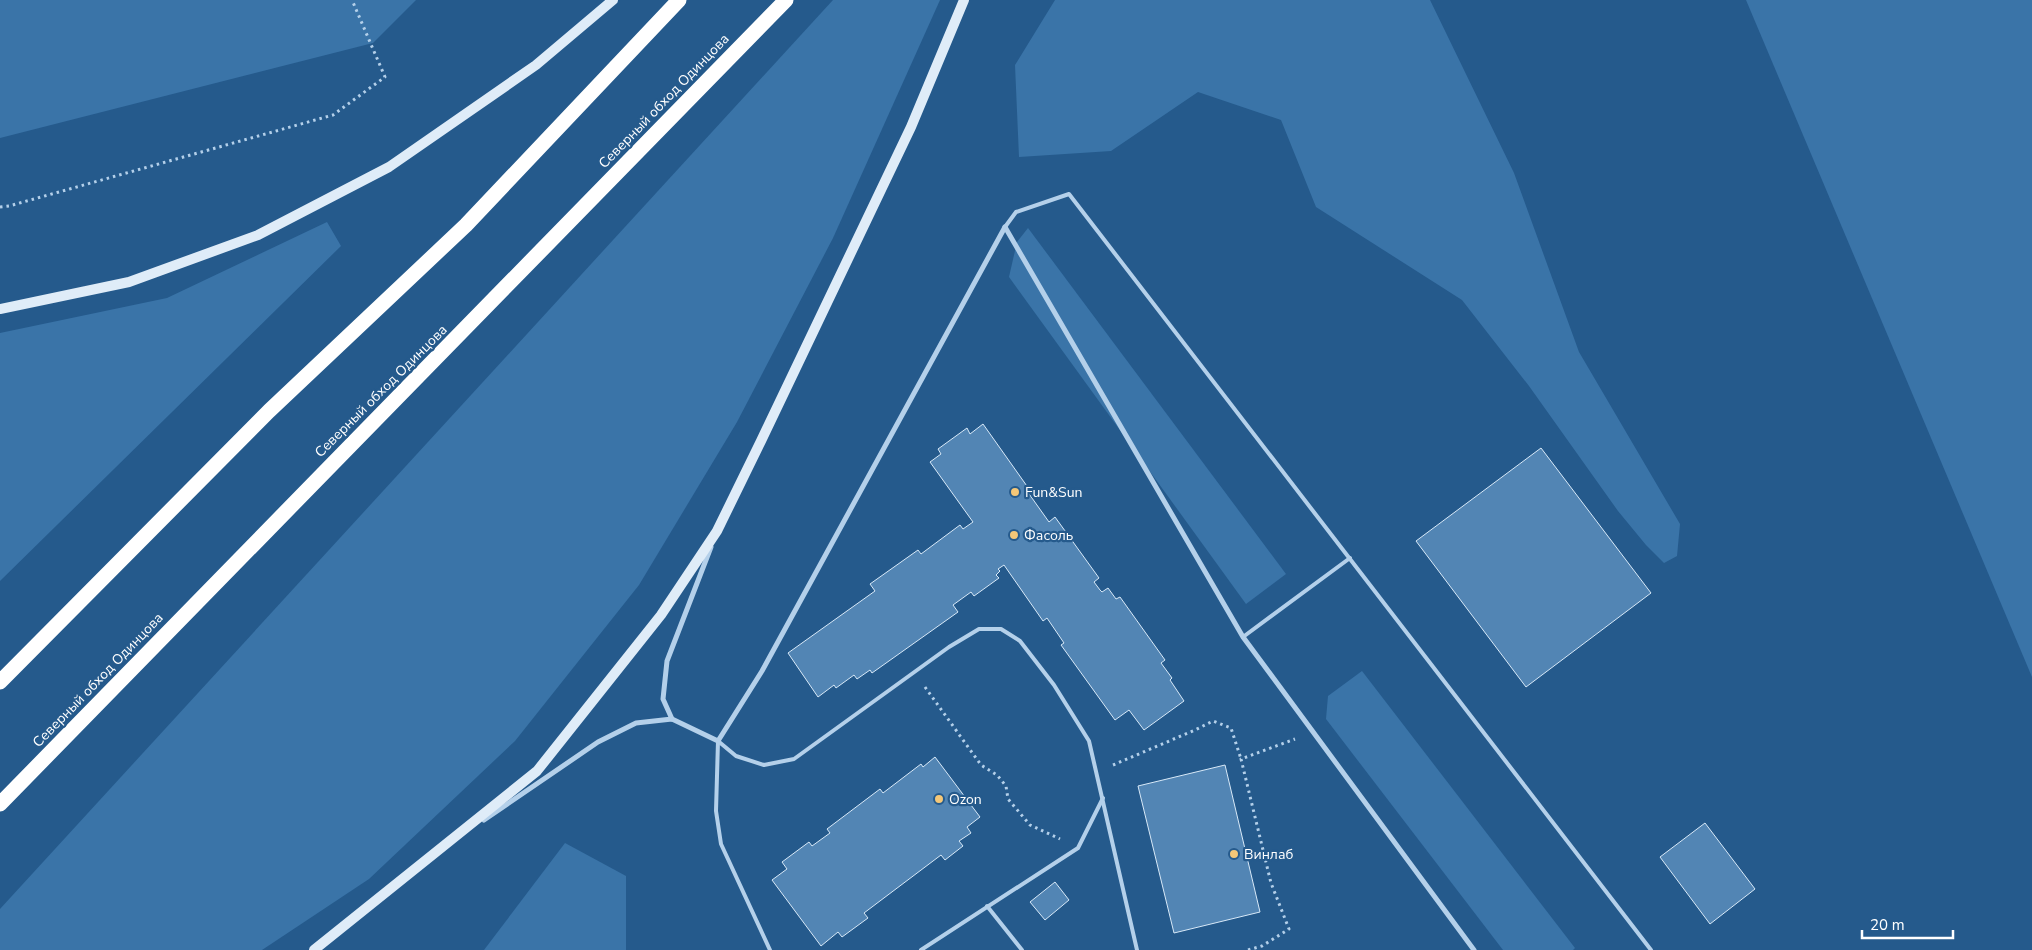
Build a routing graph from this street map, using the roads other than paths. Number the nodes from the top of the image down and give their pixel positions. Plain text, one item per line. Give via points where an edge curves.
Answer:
1 (612, 0) edge
2 (679, 0) edge
3 (786, 0) edge
4 (964, 0) edge
5 (1005, 227) junction
6 (0, 310) edge
7 (716, 531) junction
8 (1350, 558) junction
9 (1243, 637) junction
10 (0, 682) edge
11 (672, 719) junction
12 (718, 741) junction
13 (1103, 798) junction
14 (0, 804) edge
15 (421, 864) junction
16 (987, 906) junction
17 (314, 950) edge
18 (770, 950) edge
19 (921, 950) edge
20 (1022, 950) edge
21 (1138, 950) edge
22 (1474, 950) edge
23 (1651, 950) edge

1 - 6 main road via 536,65 388,167 258,235 129,282
2 - 10 highway via 466,224 269,410
3 - 14 highway, Северный обход Одинцова
4 - 7 main road via 910,127
5 - 8 lane via 1016,212 1069,194
5 - 9 street
5 - 12 street via 762,671
7 - 11 street via 667,661 663,699
7 - 15 main road via 661,615 538,771
8 - 9 lane
8 - 23 lane
9 - 22 street
11 - 12 street
11 - 15 street via 636,723 598,742
12 - 13 lane via 736,756 764,765 794,759 949,647 979,629 1001,629 1020,641 1074,715 1089,741
12 - 18 lane via 716,811 721,844
13 - 16 lane via 1078,848
13 - 21 lane
15 - 17 main road
16 - 19 lane
16 - 20 lane

